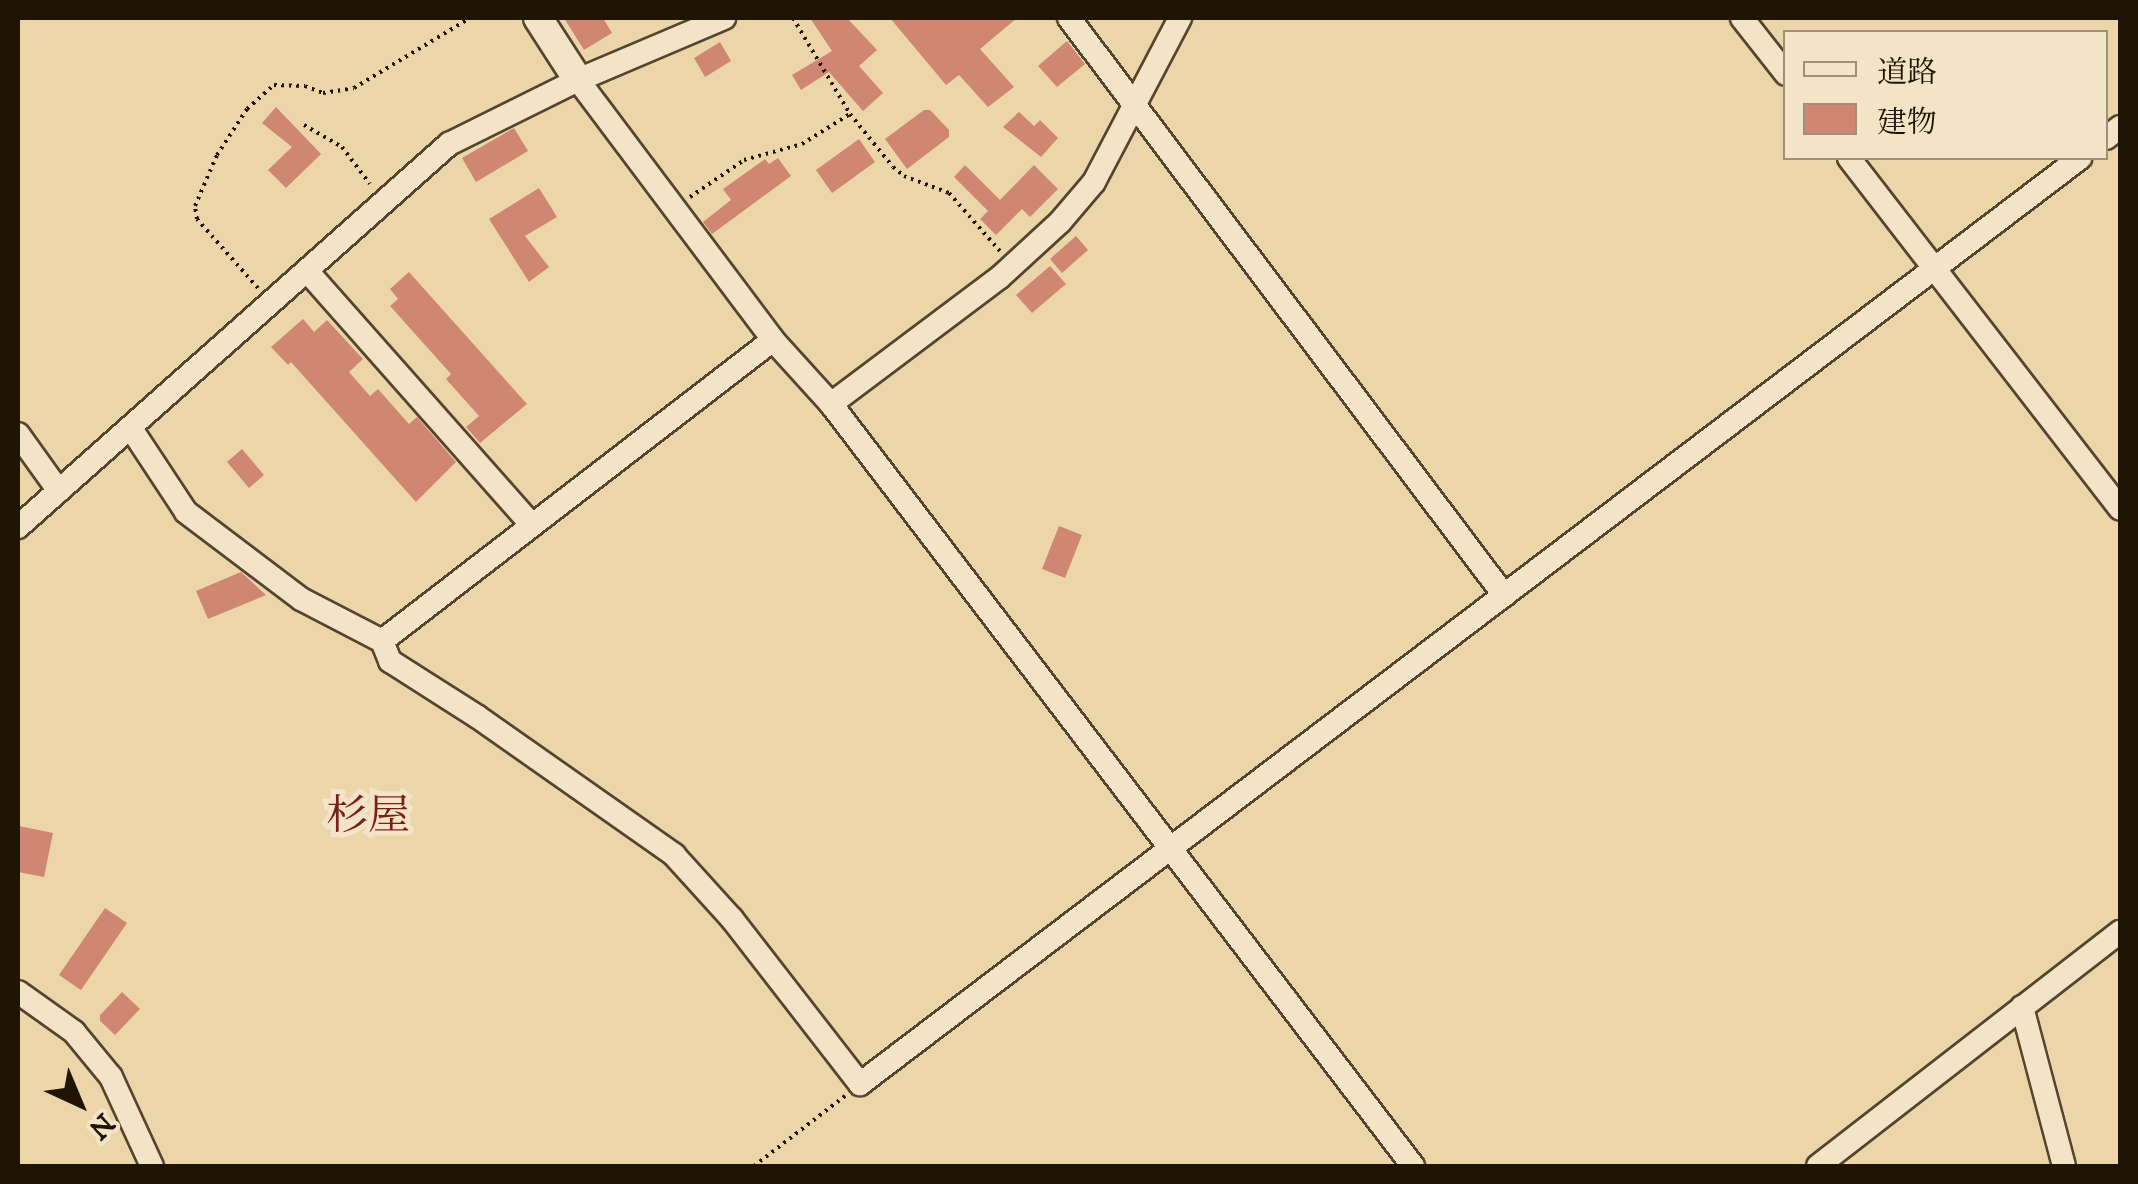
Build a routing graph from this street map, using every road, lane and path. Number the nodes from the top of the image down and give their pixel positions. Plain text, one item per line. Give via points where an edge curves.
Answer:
1 (470, 18) edge
2 (538, 18) edge
3 (724, 18) edge
4 (793, 18) edge
5 (1069, 18) edge
6 (1180, 18) edge
7 (1742, 18) edge
8 (1783, 70) edge
9 (578, 80) junction
10 (1134, 100) junction
11 (850, 114) junction
12 (304, 125) dead end
13 (1851, 160) edge
14 (2077, 160) edge
15 (384, 204) junction
16 (674, 208) junction
17 (1012, 266) junction
18 (1934, 268) junction
19 (308, 272) junction
20 (272, 304) junction
21 (773, 340) junction
22 (831, 404) junction
23 (132, 430) junction
24 (18, 434) edge
25 (59, 491) junction
26 (2120, 509) edge
27 (532, 525) junction
28 (18, 527) edge
29 (1504, 595) junction
30 (382, 641) junction
31 (1170, 852) junction
32 (2120, 932) edge
33 (18, 992) edge
34 (2022, 1007) junction
35 (860, 1084) junction
36 (152, 1166) edge
37 (754, 1166) edge
38 (1413, 1166) edge
39 (1818, 1166) edge
40 (2064, 1166) edge

1 - 20 path via 354,88 323,93 274,84 247,109 195,206 207,232
2 - 9 street
3 - 9 street
4 - 11 path
5 - 10 street
6 - 10 street
7 - 8 street
9 - 15 street via 448,144
9 - 16 street
10 - 17 street via 1094,182
10 - 29 street
11 - 16 path via 802,144 744,160
11 - 17 path via 904,176 949,193
12 - 15 path via 352,157
13 - 18 street
14 - 18 street
15 - 19 street
16 - 21 street
17 - 22 street
18 - 26 street
18 - 29 street
19 - 20 street
19 - 27 street
20 - 23 street
21 - 22 street
21 - 27 street
22 - 31 street
23 - 25 street
23 - 30 street via 186,512 301,599
24 - 25 street
25 - 28 street
27 - 30 street
29 - 31 street
30 - 35 street via 390,661 674,855
31 - 35 street
31 - 38 street
32 - 34 street
33 - 36 street via 74,1032 111,1077
34 - 39 street
34 - 40 street
35 - 37 path

